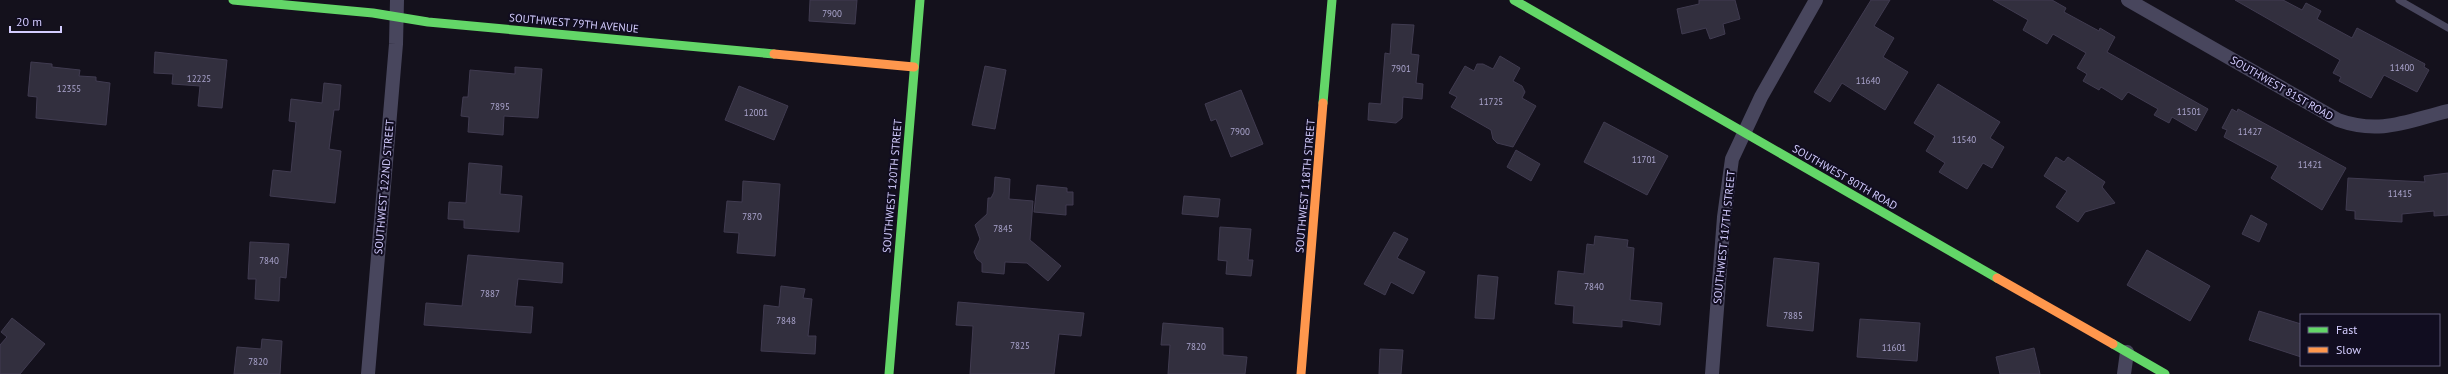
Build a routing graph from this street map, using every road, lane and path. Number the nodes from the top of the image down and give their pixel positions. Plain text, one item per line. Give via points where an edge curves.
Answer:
1 (233, 0) edge
2 (397, 0) edge
3 (920, 0) edge
4 (1332, 0) edge
5 (1514, 0) edge
6 (1816, 0) edge
7 (2128, 0) edge
8 (2399, 0) edge
9 (397, 17) junction
10 (2448, 28) edge
11 (914, 67) junction
12 (2448, 111) edge
13 (1743, 134) junction
14 (2128, 352) junction
15 (368, 374) edge
16 (889, 374) edge
17 (1301, 374) edge
18 (1712, 374) edge
19 (2124, 374) edge
20 (2165, 374) edge

1 - 9 street, SOUTHWEST 79TH AVENUE
2 - 9 street, SOUTHWEST 122ND STREET
3 - 11 street, SOUTHWEST 120TH STREET
4 - 17 street, SOUTHWEST 118TH STREET
5 - 13 street, SOUTHWEST 80TH ROAD
6 - 13 street, SOUTHWEST 117TH STREET via 1760,97
7 - 12 street, SOUTHWEST 81ST ROAD via 2344,123 2365,128 2380,128
8 - 10 lane
9 - 11 street, SOUTHWEST 79TH AVENUE
9 - 15 street, SOUTHWEST 122ND STREET
11 - 16 street, SOUTHWEST 120TH STREET
13 - 14 street, SOUTHWEST 80TH ROAD
13 - 18 street, SOUTHWEST 117TH STREET via 1732,159 1726,196
14 - 19 street
14 - 20 street, SOUTHWEST 80TH ROAD

